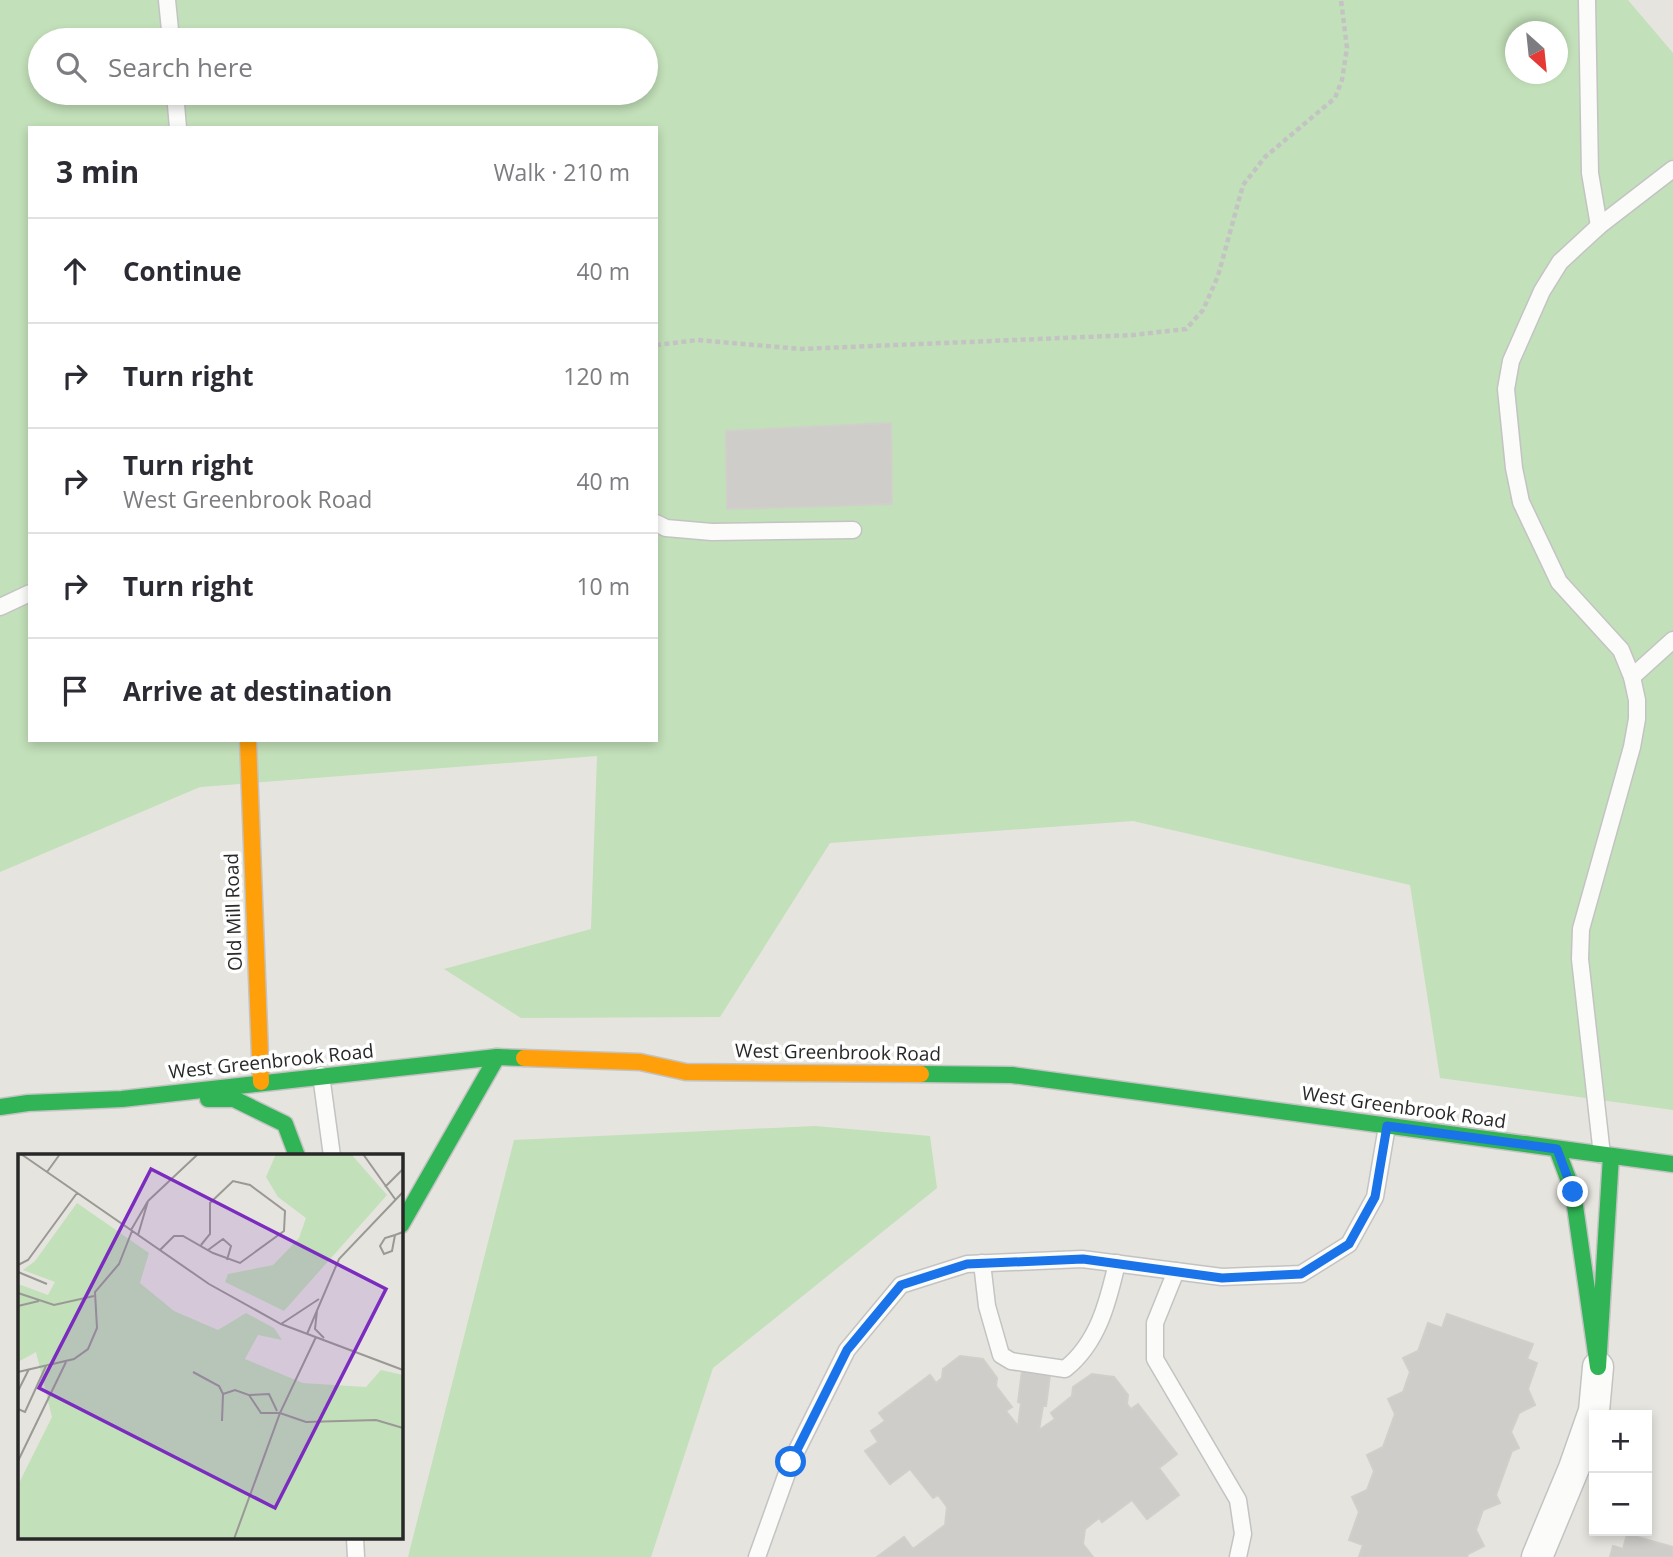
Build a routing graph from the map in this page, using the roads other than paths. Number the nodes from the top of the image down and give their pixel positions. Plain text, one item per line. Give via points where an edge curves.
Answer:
1 (167, 0) edge
2 (1587, 0) edge
3 (170, 28) edge
4 (176, 105) edge
5 (178, 126) edge
6 (1673, 169) edge
7 (1599, 226) junction
8 (658, 524) edge
9 (853, 530) dead end
10 (28, 594) edge
11 (0, 607) edge
12 (1673, 640) edge
13 (1632, 677) junction
14 (248, 742) edge
15 (497, 1057) junction
16 (321, 1075) junction
17 (261, 1082) junction
18 (122, 1099) junction
19 (0, 1107) edge
20 (1387, 1126) junction
21 (1557, 1149) junction
22 (296, 1154) edge
23 (332, 1154) edge
24 (1607, 1156) junction
25 (1673, 1164) edge
26 (402, 1223) edge
27 (982, 1263) junction
28 (1117, 1263) junction
29 (1176, 1271) junction
30 (1598, 1367) junction
31 (757, 1557) edge
32 (1238, 1557) edge
33 (1537, 1557) edge

1 - 3 lane
2 - 7 lane via 1590,173
4 - 5 lane
6 - 7 lane
7 - 13 lane via 1560,262 1542,291 1511,361 1506,389 1521,502 1559,582 1621,650
8 - 9 lane via 712,531
10 - 11 lane
12 - 13 lane
13 - 24 lane via 1637,709 1633,747 1581,929 1580,959
14 - 17 street, Old Mill Road
15 - 16 street, West Greenbrook Road
15 - 20 street, West Greenbrook Road via 640,1062 686,1072 1012,1075
15 - 26 street
16 - 17 street, West Greenbrook Road
16 - 23 lane
17 - 18 street, West Greenbrook Road
18 - 19 street, West Greenbrook Road
18 - 22 street via 234,1099 285,1124
20 - 21 street, West Greenbrook Road
20 - 29 lane via 1375,1197 1349,1244 1301,1274 1222,1278
21 - 24 street, West Greenbrook Road
21 - 30 street via 1573,1192
24 - 25 street, West Greenbrook Road
24 - 30 street
27 - 28 lane via 1083,1259
27 - 28 lane via 1001,1355 1012,1361 1065,1369 1080,1357 1107,1308
27 - 31 lane via 901,1285 847,1350 791,1462
28 - 29 lane
29 - 32 lane via 1155,1323 1154,1359 1238,1500 1243,1534
30 - 33 street via 1594,1411

